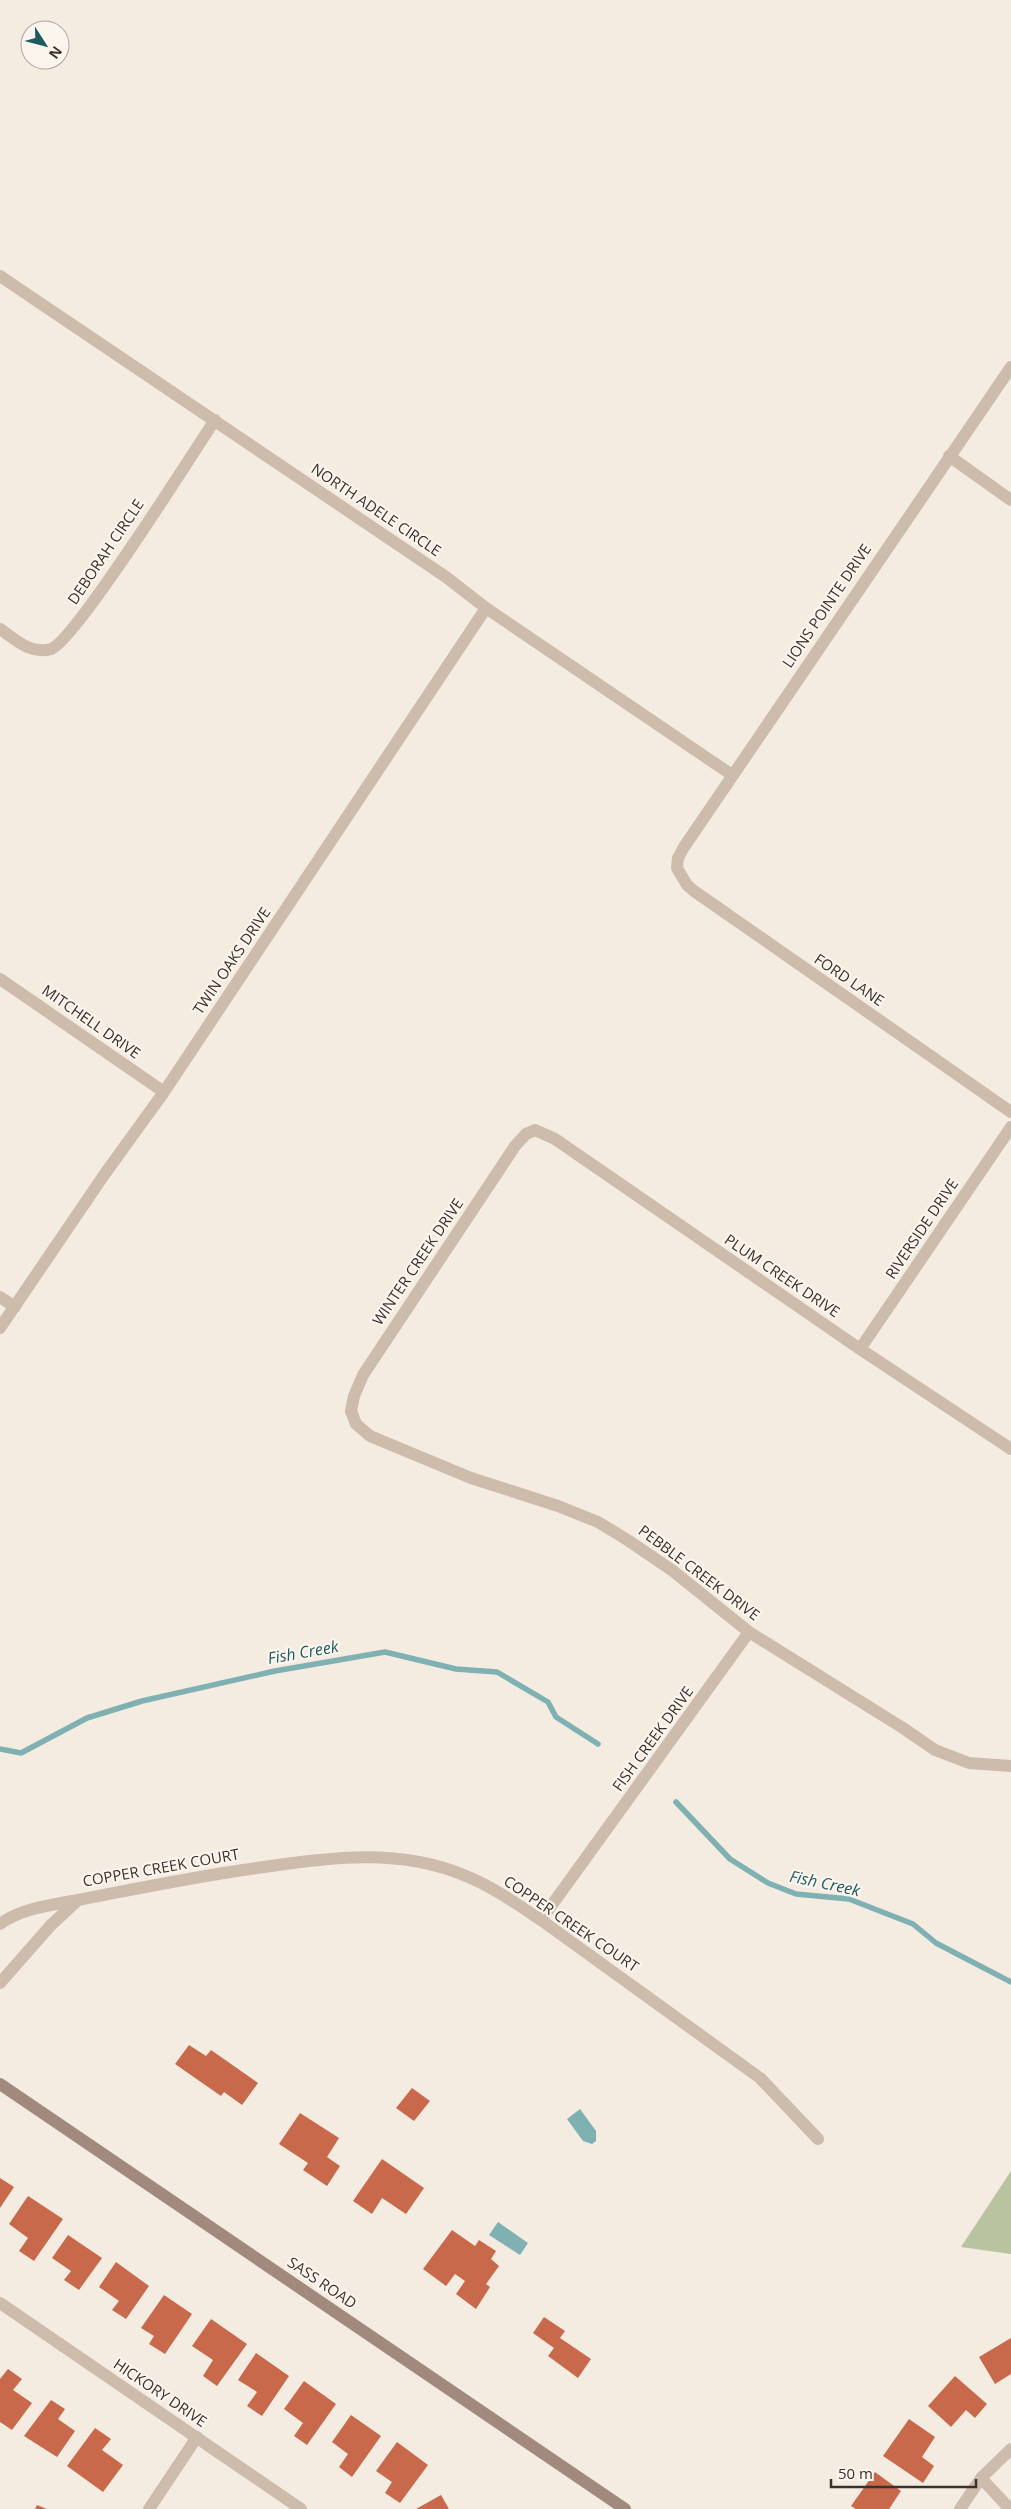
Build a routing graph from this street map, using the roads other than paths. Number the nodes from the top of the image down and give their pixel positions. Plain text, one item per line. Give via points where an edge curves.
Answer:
1 (0, 276) edge
2 (1011, 366) edge
3 (215, 420) junction
4 (949, 456) junction
5 (1011, 500) edge
6 (486, 608) junction
7 (0, 629) edge
8 (732, 775) junction
9 (677, 868) joint
10 (0, 979) edge
11 (164, 1092) junction
12 (1011, 1112) edge
13 (1011, 1127) edge
14 (535, 1130) joint
15 (0, 1297) edge
16 (15, 1307) junction
17 (0, 1328) edge
18 (860, 1349) junction
19 (356, 1424) joint
20 (1011, 1449) edge
21 (749, 1632) junction
22 (1011, 1766) edge
23 (78, 1900) junction
24 (541, 1920) junction
25 (0, 1924) edge
26 (0, 1984) edge
27 (0, 2084) edge
28 (818, 2139) dead end
29 (0, 2303) edge
30 (197, 2437) junction
31 (1011, 2449) edge
32 (981, 2478) junction
33 (148, 2509) edge
34 (302, 2509) edge
35 (625, 2509) edge
36 (960, 2509) edge
37 (1010, 2509) edge

1 - 3 street, NORTH ADELE CIRCLE
2 - 4 street, LIONS POINTE DRIVE
3 - 6 street, NORTH ADELE CIRCLE via 446,577
3 - 7 street, DEBORAH CIRCLE via 89,607 59,645 36,651
4 - 5 street
4 - 8 street, LIONS POINTE DRIVE
6 - 8 street, NORTH ADELE CIRCLE
6 - 11 street, TWIN OAKS DRIVE
8 - 9 street, LIONS POINTE DRIVE via 684,847
9 - 12 street, FORD LANE via 687,885 733,919
10 - 11 street, MITCHELL DRIVE
11 - 16 street, TWIN OAKS DRIVE
13 - 18 street, RIVERSIDE DRIVE
14 - 18 street, PLUM CREEK DRIVE via 556,1138
14 - 19 street, WINTER CREEK DRIVE via 515,1146 363,1375 351,1412
15 - 16 street
16 - 17 street, TWIN OAKS DRIVE
18 - 20 street, PLUM CREEK DRIVE
19 - 21 street, PEBBLE CREEK DRIVE via 370,1436 413,1455 598,1522 672,1570
21 - 22 street, PEBBLE CREEK DRIVE via 935,1750 969,1763
21 - 24 street, FISH CREEK DRIVE
23 - 24 street, COPPER CREEK COURT via 211,1874 332,1857 371,1856 409,1861 465,1875 504,1895
23 - 25 street, COPPER CREEK COURT via 36,1908
23 - 26 street, COPPER CREEK COURT via 51,1925
24 - 28 street, COPPER CREEK COURT via 760,2078
27 - 35 street, SASS ROAD
29 - 30 street, HICKORY DRIVE
30 - 33 street
30 - 34 street, HICKORY DRIVE
31 - 32 street
32 - 36 street
32 - 37 street

